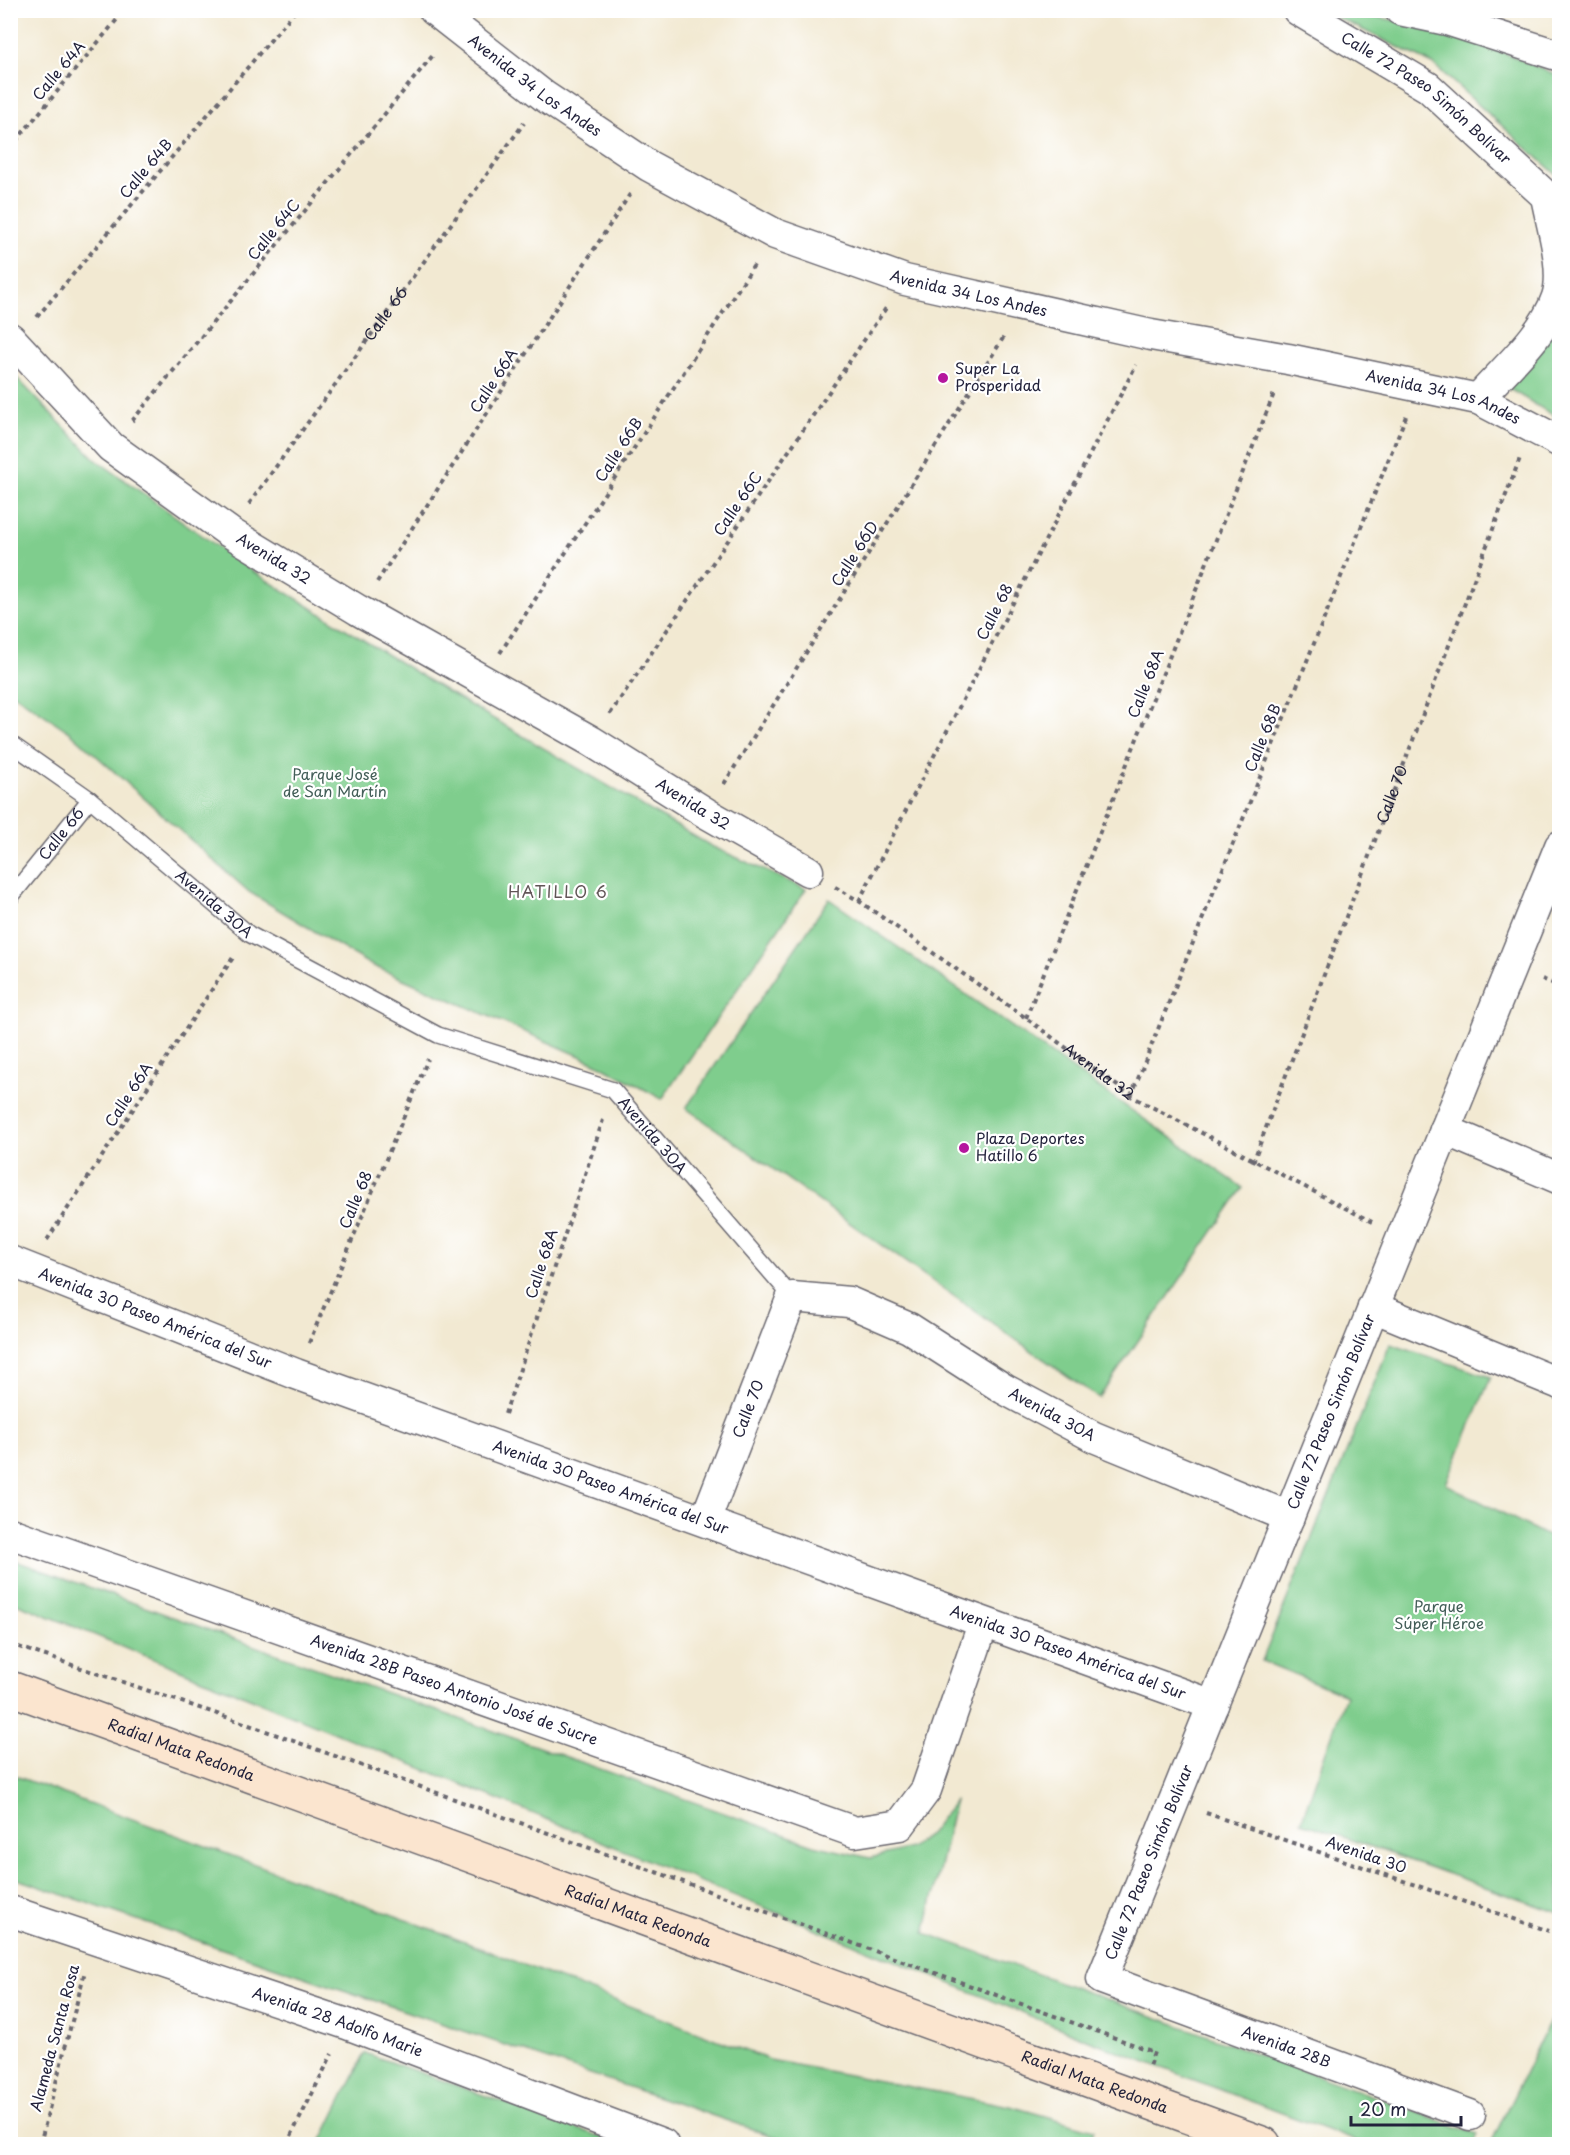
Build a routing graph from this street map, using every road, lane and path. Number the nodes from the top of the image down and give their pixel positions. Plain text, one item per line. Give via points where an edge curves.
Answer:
1 (125, 10) edge
2 (296, 10) edge
3 (1298, 10) edge
4 (1400, 10) edge
5 (445, 19) edge
6 (1560, 56) edge
7 (544, 96) junction
8 (10, 148) edge
9 (649, 166) junction
10 (1553, 205) edge
11 (775, 234) junction
12 (905, 280) junction
13 (1023, 307) junction
14 (1151, 335) junction
15 (13, 341) edge
16 (1288, 359) junction
17 (1418, 388) junction
18 (1478, 399) junction
19 (1532, 426) junction
20 (1560, 442) edge
21 (111, 447) junction
22 (230, 532) junction
23 (358, 610) junction
24 (483, 679) junction
25 (591, 741) junction
26 (10, 744) edge
27 (90, 799) junction
28 (706, 813) junction
29 (1560, 846) edge
30 (808, 871) joint
31 (10, 898) edge
32 (860, 901) junction
33 (249, 934) junction
34 (1026, 1018) junction
35 (438, 1035) junction
36 (613, 1090) junction
37 (1131, 1096) junction
38 (1445, 1130) junction
39 (1253, 1162) junction
40 (1560, 1179) edge
41 (1402, 1237) junction
42 (20, 1265) edge
43 (792, 1297) junction
44 (1373, 1307) junction
45 (296, 1374) junction
46 (1560, 1384) edge
47 (494, 1446) junction
48 (1289, 1516) junction
49 (705, 1521) junction
50 (10, 1533) edge
51 (983, 1624) junction
52 (10, 1644) edge
53 (10, 1688) edge
54 (1213, 1705) junction
55 (1174, 1802) junction
56 (10, 1911) edge
57 (1550, 1931) dead end
58 (94, 1938) junction
59 (1102, 1979) joint
60 (347, 2024) junction
61 (1136, 2100) junction
62 (1470, 2115) dead end
63 (40, 2145) edge
64 (287, 2145) edge
65 (663, 2145) edge
66 (1264, 2145) edge

1 - 8 path, Calle 64A
2 - 15 path, Calle 64B
3 - 10 street, Calle 72 Paseo Simón Bolívar via 1428,87
4 - 6 street via 1447,20
5 - 7 street, Avenida 34 Los Andes
5 - 21 path, Calle 64C
7 - 9 street, Avenida 34 Los Andes
7 - 22 path, Calle 66
9 - 11 street, Avenida 34 Los Andes
9 - 23 path, Calle 66A
10 - 18 street, Calle 72 Paseo Simón Bolívar via 1559,263 1557,296 1537,332
11 - 12 street, Avenida 34 Los Andes
11 - 24 path, Calle 66B
12 - 13 street, Avenida 34 Los Andes
12 - 25 path, Calle 66C
13 - 14 street, Avenida 34 Los Andes
13 - 28 path, Calle 66D
14 - 16 street, Avenida 34 Los Andes
14 - 32 path, Calle 68
15 - 21 street, Avenida 32
16 - 17 street, Avenida 34 Los Andes
16 - 34 path, Calle 68A
17 - 18 street, Avenida 34 Los Andes
17 - 37 path, Calle 68B
18 - 19 street, Avenida 34 Los Andes
19 - 20 street, Avenida 34 Los Andes
19 - 39 path, Calle 70
21 - 22 street, Avenida 32
22 - 23 street, Avenida 32
23 - 24 street, Avenida 32
24 - 25 street, Avenida 32
25 - 28 street, Avenida 32
26 - 27 lane, Avenida 30A
27 - 31 lane, Calle 66
27 - 33 lane, Avenida 30A
28 - 30 street, Avenida 32
29 - 38 street, Calle 72 Paseo Simón Bolívar
30 - 32 path, Avenida 32
32 - 34 path, Avenida 32
33 - 35 lane, Avenida 30A
33 - 42 path, Calle 66A
34 - 37 path, Avenida 32
35 - 36 lane, Avenida 30A
35 - 45 path, Calle 68
36 - 43 lane, Avenida 30A
36 - 47 path, Calle 68A
37 - 39 path, Avenida 32
38 - 40 street
38 - 41 street, Calle 72 Paseo Simón Bolívar
39 - 41 path, Avenida 32
41 - 44 street, Calle 72 Paseo Simón Bolívar
42 - 45 street, Avenida 30 Paseo América del Sur
43 - 48 street, Avenida 30A via 849,1302 909,1328 1004,1389 1094,1437
43 - 49 street, Calle 70
44 - 46 street
44 - 48 street, Calle 72 Paseo Simón Bolívar
45 - 47 street, Avenida 30 Paseo América del Sur
47 - 49 street, Avenida 30 Paseo América del Sur
48 - 54 street, Calle 72 Paseo Simón Bolívar
49 - 51 street, Avenida 30 Paseo América del Sur
50 - 51 street, Avenida 28B Paseo Antonio José de Sucre via 855,1833 900,1825 926,1790
51 - 54 street, Avenida 30 Paseo América del Sur
52 - 61 path via 240,1722 1154,2052
53 - 61 main road, Radial Mata Redonda
54 - 55 street, Calle 72 Paseo Simón Bolívar
55 - 57 path, Avenida 30
55 - 59 street, Calle 72 Paseo Simón Bolívar
56 - 58 street, Avenida 28 Adolfo Marie
58 - 60 street, Avenida 28 Adolfo Marie
58 - 63 path, Alameda Santa Rosa
59 - 62 street, Avenida 28B
60 - 64 path
60 - 65 street, Avenida 28 Adolfo Marie
61 - 66 main road, Radial Mata Redonda

